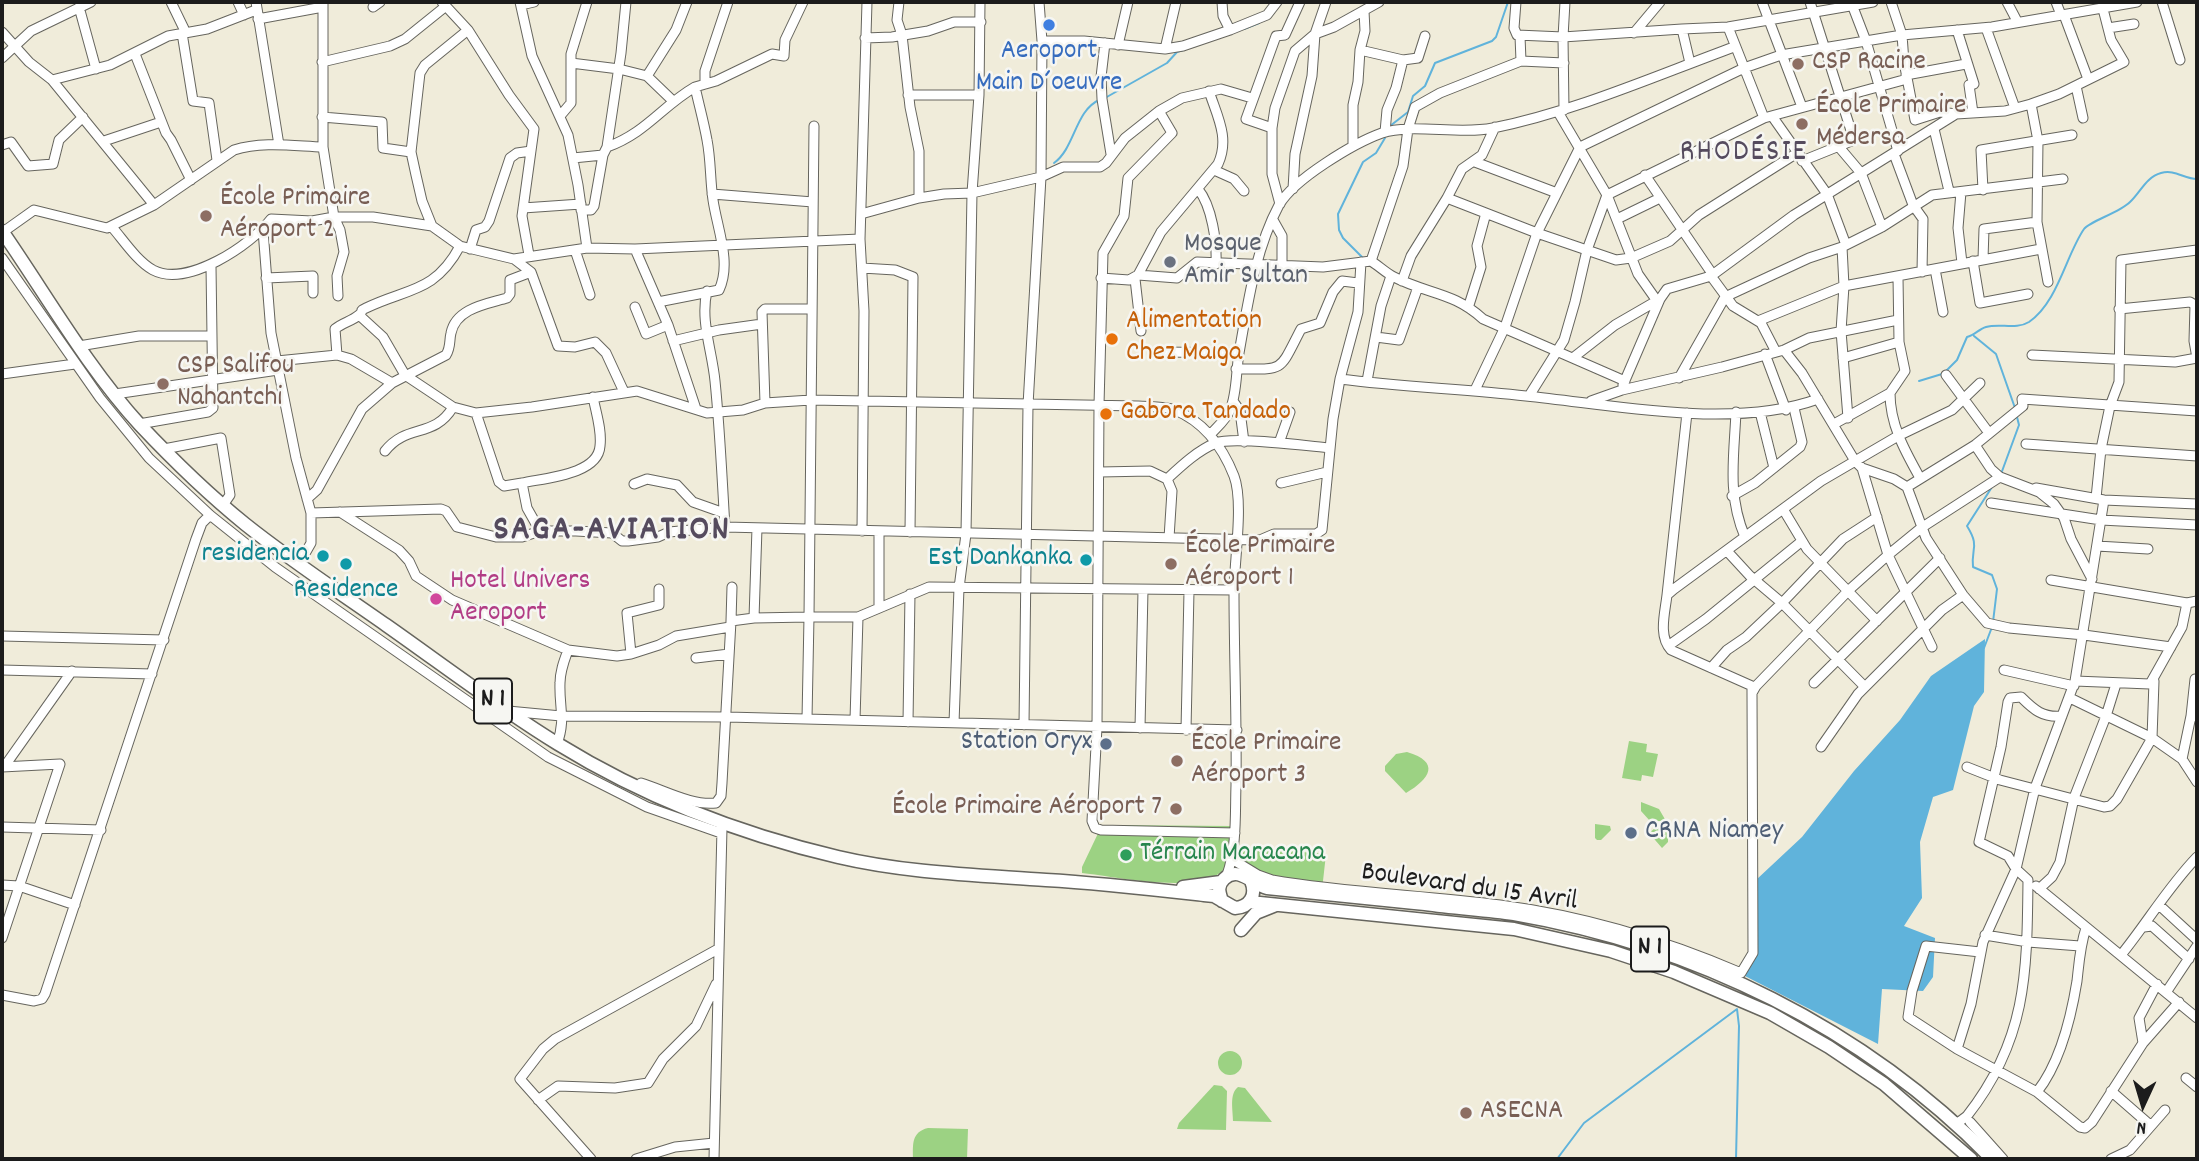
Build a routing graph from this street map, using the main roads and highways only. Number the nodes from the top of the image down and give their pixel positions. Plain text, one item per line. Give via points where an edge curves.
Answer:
1 (2, 232) edge
2 (1248, 878) junction
3 (1224, 879) junction
4 (1141, 888) junction
5 (1222, 901) junction
6 (1250, 902) junction
7 (1280, 904) junction
8 (1241, 930) dead end
9 (1971, 1159) edge
10 (1992, 1159) edge

1 - 4 highway, N 1 via 79,346 139,424 223,505 299,564 557,744 722,828 813,851 875,864 979,876
2 - 3 highway via 1236,873
2 - 6 highway via 1254,894
2 - 10 highway, Boulevard du 15 Avril / N 1 via 1266,888 1513,914 1680,958 1744,985 1836,1034 1968,1129
3 - 4 highway, N 1 via 1201,886
3 - 5 highway via 1218,890
4 - 5 highway, N 1
5 - 6 highway via 1235,908
6 - 7 highway, Boulevard du 15 Avril / N 1
7 - 8 highway via 1256,914
7 - 9 highway, Boulevard du 15 Avril / N 1 via 1514,929 1611,951 1674,972 1770,1013 1829,1047 1884,1084

